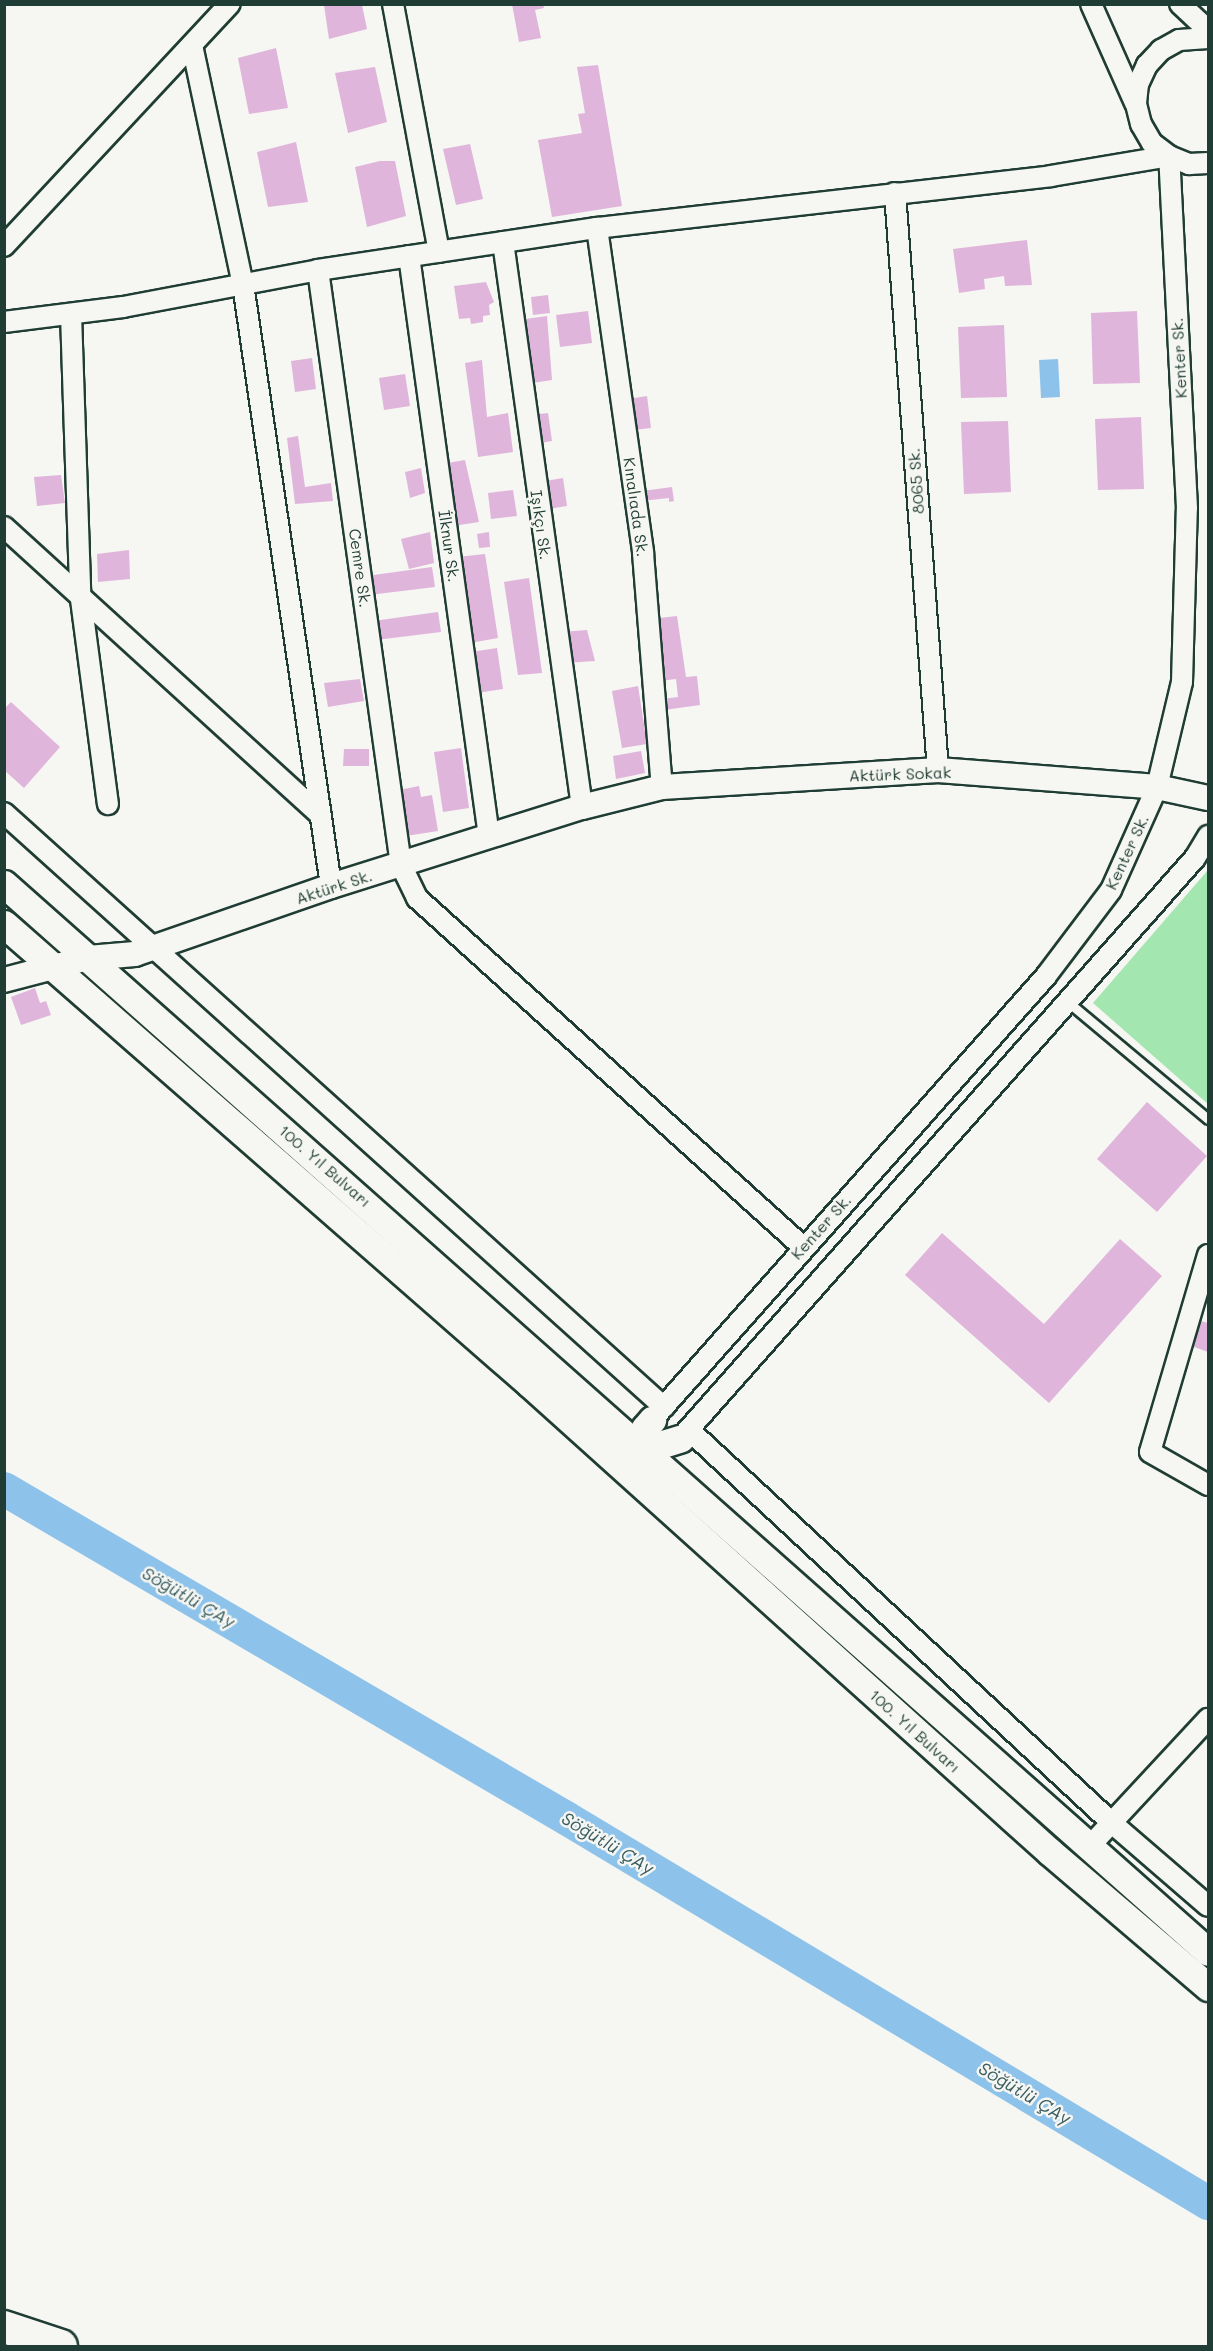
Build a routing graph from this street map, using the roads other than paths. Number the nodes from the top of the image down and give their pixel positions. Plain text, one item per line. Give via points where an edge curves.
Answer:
1 (230, 4) edge
2 (393, 4) edge
3 (1091, 4) edge
4 (1180, 4) edge
5 (1209, 30) edge
6 (1209, 38) edge
7 (192, 45) junction
8 (1136, 104) junction
9 (1169, 156) junction
10 (1209, 163) edge
11 (895, 193) junction
12 (597, 228) junction
13 (503, 242) junction
14 (4, 246) edge
15 (439, 252) junction
16 (409, 256) junction
17 (318, 270) junction
18 (243, 284) junction
19 (71, 314) junction
20 (4, 322) edge
21 (4, 526) edge
22 (80, 592) junction
23 (938, 770) junction
24 (662, 787) junction
25 (1157, 787) junction
26 (1209, 798) edge
27 (108, 804) dead end
28 (582, 807) junction
29 (4, 813) edge
30 (320, 815) junction
31 (489, 836) junction
32 (1209, 836) edge
33 (401, 866) junction
34 (4, 884) edge
35 (331, 886) junction
36 (4, 924) edge
37 (154, 947) junction
38 (88, 958) junction
39 (54, 967) junction
40 (4, 980) edge
41 (1068, 1002) junction
42 (1209, 1119) edge
43 (803, 1247) junction
44 (1209, 1255) edge
45 (658, 1413) junction
46 (684, 1435) junction
47 (643, 1450) junction
48 (625, 1470) junction
49 (1209, 1485) edge
50 (1209, 1719) edge
51 (1113, 1824) junction
52 (1089, 1847) junction
53 (1209, 1906) edge
54 (1209, 1952) edge
55 (1209, 1987) edge
56 (4, 2327) edge
57 (61, 2346) edge

1 - 7 street
2 - 15 street
3 - 8 street
4 - 5 street
6 - 8 street via 1179,40 1161,50 1147,65 1138,84
7 - 14 street
7 - 18 street
8 - 9 street via 1152,143
9 - 10 street via 1189,164
9 - 11 street via 1051,176
9 - 25 street, Kenter Sk. via 1187,508 1182,682
11 - 12 street
11 - 23 street, 8065 Sk.
12 - 13 street
12 - 24 street, Kınalıada Sk. via 643,553
13 - 15 street
13 - 28 street, Işıkçı Sk.
15 - 16 street
16 - 17 street
16 - 31 street, İlknur Sk.
17 - 18 street
17 - 33 street, Cemre Sk.
18 - 19 street
18 - 30 street
19 - 20 street
19 - 22 street
21 - 22 street
22 - 27 street
22 - 30 street
23 - 24 street, Aktürk Sokak
23 - 25 street, Aktürk Sokak
24 - 28 street, Aktürk Sk.
25 - 26 street, Aktürk Sokak
25 - 43 street, Kenter Sk. via 1111,890 1046,976
28 - 31 street, Aktürk Sk.
29 - 37 street
30 - 35 street
31 - 33 street, Aktürk Sk.
32 - 41 street via 1195,858
33 - 35 street, Aktürk Sk.
33 - 43 street, Cemre Sk. via 417,898
34 - 38 main road, 100. Yıl Bulvarı
35 - 37 street, Aktürk Sk.
36 - 39 main road, 100. Yıl Bulvarı
37 - 38 street, Aktürk Sk. via 114,958
37 - 45 street
38 - 39 street, Aktürk Sk.
38 - 47 main road, 100. Yıl Bulvarı
39 - 40 street, Aktürk Sk.
39 - 48 main road, 100. Yıl Bulvarı
41 - 42 lane
41 - 46 street
43 - 45 street, Kenter Sk.
44 - 49 street via 1150,1452
45 - 47 main road via 645,1428
46 - 47 main road
46 - 51 street
47 - 48 main road
47 - 52 main road, 100. Yıl Bulvarı
48 - 55 main road, 100. Yıl Bulvarı via 1050,1852
50 - 51 street
51 - 52 street
51 - 53 street
52 - 54 main road, 100. Yıl Bulvarı
56 - 57 highway

